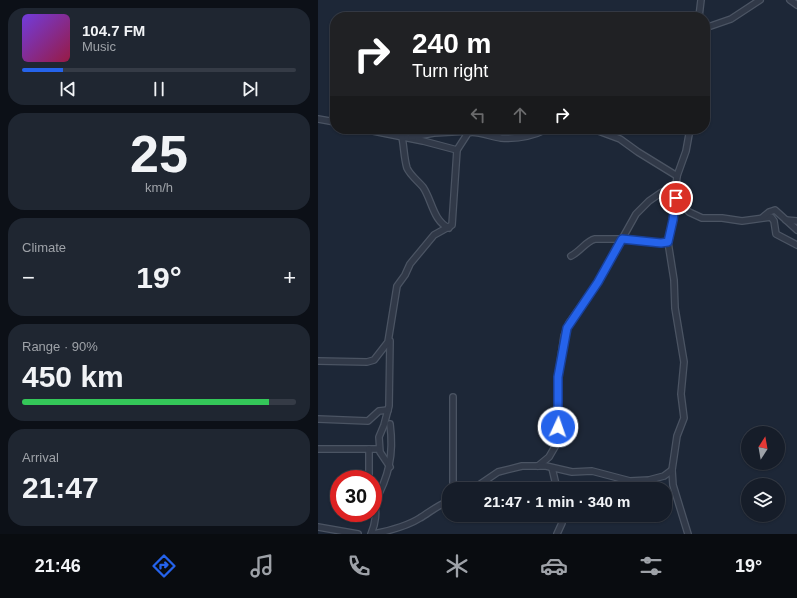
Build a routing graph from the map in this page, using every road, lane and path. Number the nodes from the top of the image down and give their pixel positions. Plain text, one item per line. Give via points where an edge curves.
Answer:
1 (701, 0) edge
2 (760, 0) edge
3 (790, 0) edge
4 (797, 5) edge
5 (700, 12) edge
6 (710, 26) edge
7 (318, 119) edge
8 (330, 121) edge
9 (386, 134) edge
10 (428, 134) edge
11 (467, 134) edge
12 (481, 134) edge
13 (534, 134) edge
14 (606, 134) edge
15 (689, 134) edge
16 (404, 138) junction
17 (457, 150) junction
18 (677, 176) junction
19 (676, 185) junction
20 (676, 198) junction
21 (762, 218) junction
22 (786, 220) junction
23 (797, 221) edge
24 (449, 228) junction
25 (797, 230) edge
26 (622, 239) junction
27 (668, 242) junction
28 (797, 245) edge
29 (571, 256) dead end
30 (390, 339) junction
31 (318, 361) edge
32 (453, 397) dead end
33 (388, 410) junction
34 (318, 419) edge
35 (390, 424) dead end
36 (318, 449) edge
37 (369, 450) junction
38 (379, 450) junction
39 (538, 466) junction
40 (390, 467) junction
41 (552, 468) junction
42 (370, 470) edge
43 (672, 470) junction
44 (454, 482) edge
45 (484, 482) edge
46 (555, 482) edge
47 (382, 488) edge
48 (442, 505) edge
49 (374, 522) edge
50 (562, 522) edge
51 (318, 527) edge
52 (358, 534) edge
53 (372, 534) edge
54 (557, 534) edge
55 (688, 534) edge

1 - 5 street
2 - 6 street via 731,18
3 - 4 street
7 - 8 street
9 - 16 street
10 - 16 street
11 - 17 street
12 - 13 street via 502,138
14 - 18 street via 620,139
15 - 18 street
16 - 17 street
16 - 24 street via 405,159 409,172 423,188 431,207 443,224
17 - 24 street via 453,221
18 - 19 street
19 - 20 street
19 - 26 street via 640,209
20 - 21 street via 689,212 702,218 742,221
20 - 27 street
21 - 22 street via 775,210
21 - 28 street via 771,217 776,234
22 - 23 street
22 - 25 street
24 - 30 street via 434,234 428,240 398,284 391,317
26 - 27 street
26 - 29 street via 590,240
26 - 39 street via 598,282 569,323 564,336 558,377 556,445 549,457
27 - 43 street via 684,362 681,394 684,418 677,436
30 - 31 street via 371,362
30 - 33 street
32 - 44 street
33 - 34 street via 379,411 368,421
33 - 38 street via 380,433
35 - 40 street
36 - 37 street
37 - 38 street
37 - 42 street
38 - 40 street
39 - 41 street
39 - 45 street via 502,470
40 - 47 street
41 - 43 street via 572,472 600,472 630,481 649,480 664,476
41 - 46 street
43 - 55 street
48 - 53 street via 404,526
49 - 53 street
50 - 54 street
51 - 52 street

